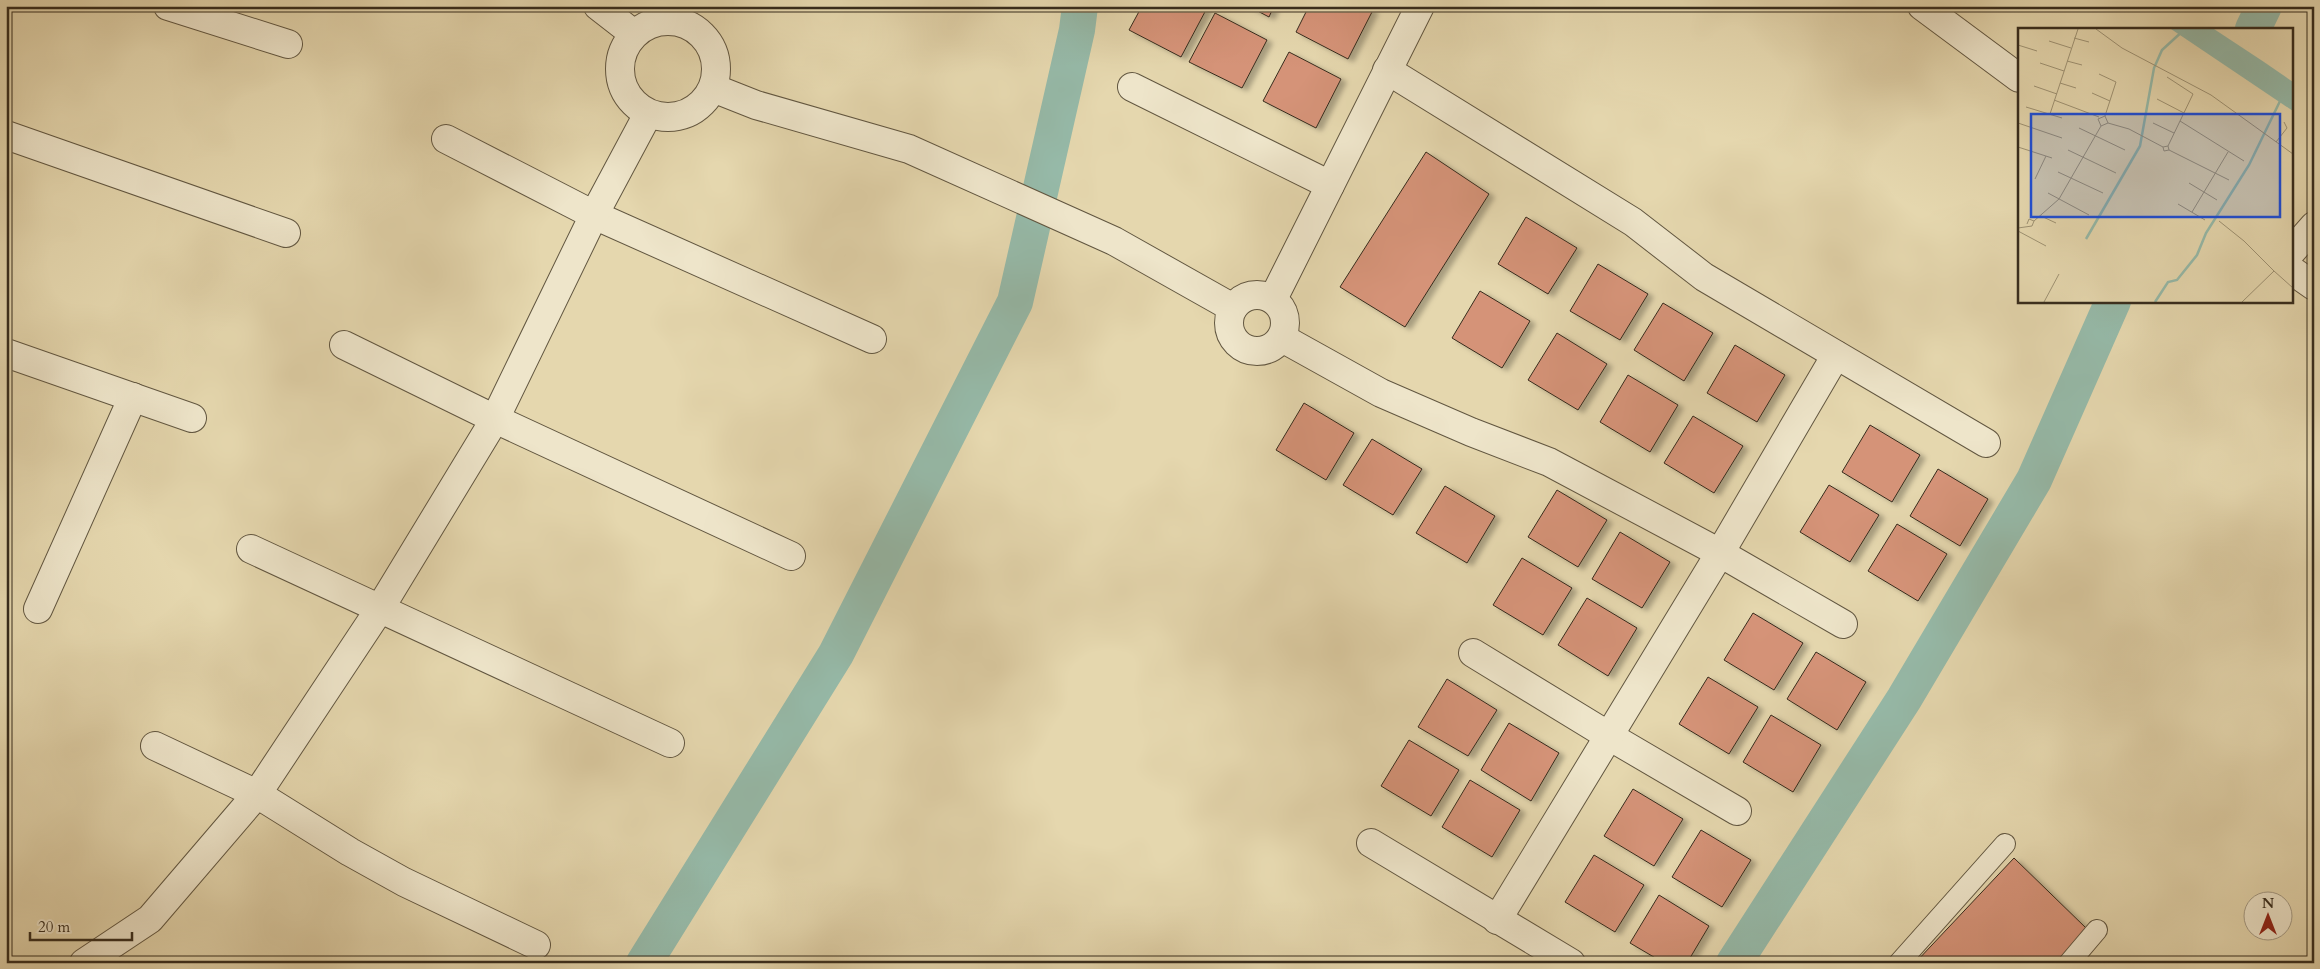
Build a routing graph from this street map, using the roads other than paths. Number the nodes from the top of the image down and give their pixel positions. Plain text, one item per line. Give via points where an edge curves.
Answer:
1 (598, 6) edge
2 (1420, 6) edge
3 (1922, 6) edge
4 (172, 7) edge
5 (690, 15) edge
6 (634, 34) junction
7 (288, 44) dead end
8 (1387, 70) junction
9 (2018, 77) edge
10 (1132, 87) dead end
11 (713, 88) junction
12 (648, 114) junction
13 (6, 136) edge
14 (446, 139) dead end
15 (1330, 184) junction
16 (594, 215) junction
17 (2314, 226) edge
18 (286, 233) dead end
19 (2292, 251) edge
20 (1273, 299) junction
21 (1233, 308) junction
22 (872, 338) dead end
23 (1282, 338) junction
24 (344, 345) dead end
25 (6, 354) edge
26 (1836, 355) junction
27 (133, 397) junction
28 (192, 418) dead end
29 (495, 419) junction
30 (1986, 443) dead end
31 (252, 549) dead end
32 (1720, 553) junction
33 (791, 556) dead end
34 (38, 609) dead end
35 (379, 610) junction
36 (1842, 624) dead end
37 (1473, 653) dead end
38 (1609, 736) junction
39 (670, 743) dead end
40 (155, 746) dead end
41 (257, 794) junction
42 (1737, 811) dead end
43 (1371, 843) dead end
44 (2005, 844) dead end
45 (1497, 920) junction
46 (2098, 930) dead end
47 (536, 946) dead end
48 (88, 962) edge
49 (1571, 963) edge
50 (1899, 963) edge
51 (2068, 963) edge

1 - 6 street
2 - 8 street
3 - 9 street
4 - 7 street
5 - 6 street via 650,24
5 - 11 street via 714,52 717,70
6 - 12 street via 622,50 619,69 622,87 632,103
8 - 15 street
8 - 26 street via 1633,222 1704,277
10 - 15 street
11 - 12 street via 702,104 686,115 667,118
11 - 21 street via 756,105 909,149 1106,238
12 - 16 street
13 - 18 street
14 - 16 street
15 - 20 street
16 - 22 street
16 - 29 street
17 - 19 street
20 - 21 street via 1250,295
20 - 23 street via 1285,316 1286,328
21 - 23 street via 1230,329 1234,340 1242,347 1264,350
23 - 32 street via 1381,392 1549,462
24 - 29 street
25 - 27 street
26 - 30 street
26 - 32 street
27 - 28 street
27 - 34 street
29 - 33 street
29 - 35 street
31 - 35 street
32 - 36 street
32 - 38 street
35 - 39 street
35 - 41 street
37 - 38 street
38 - 42 street
38 - 45 street
40 - 41 street
41 - 47 street via 404,882
41 - 48 street via 150,919
43 - 45 street
44 - 50 lane
45 - 49 street
46 - 51 lane

